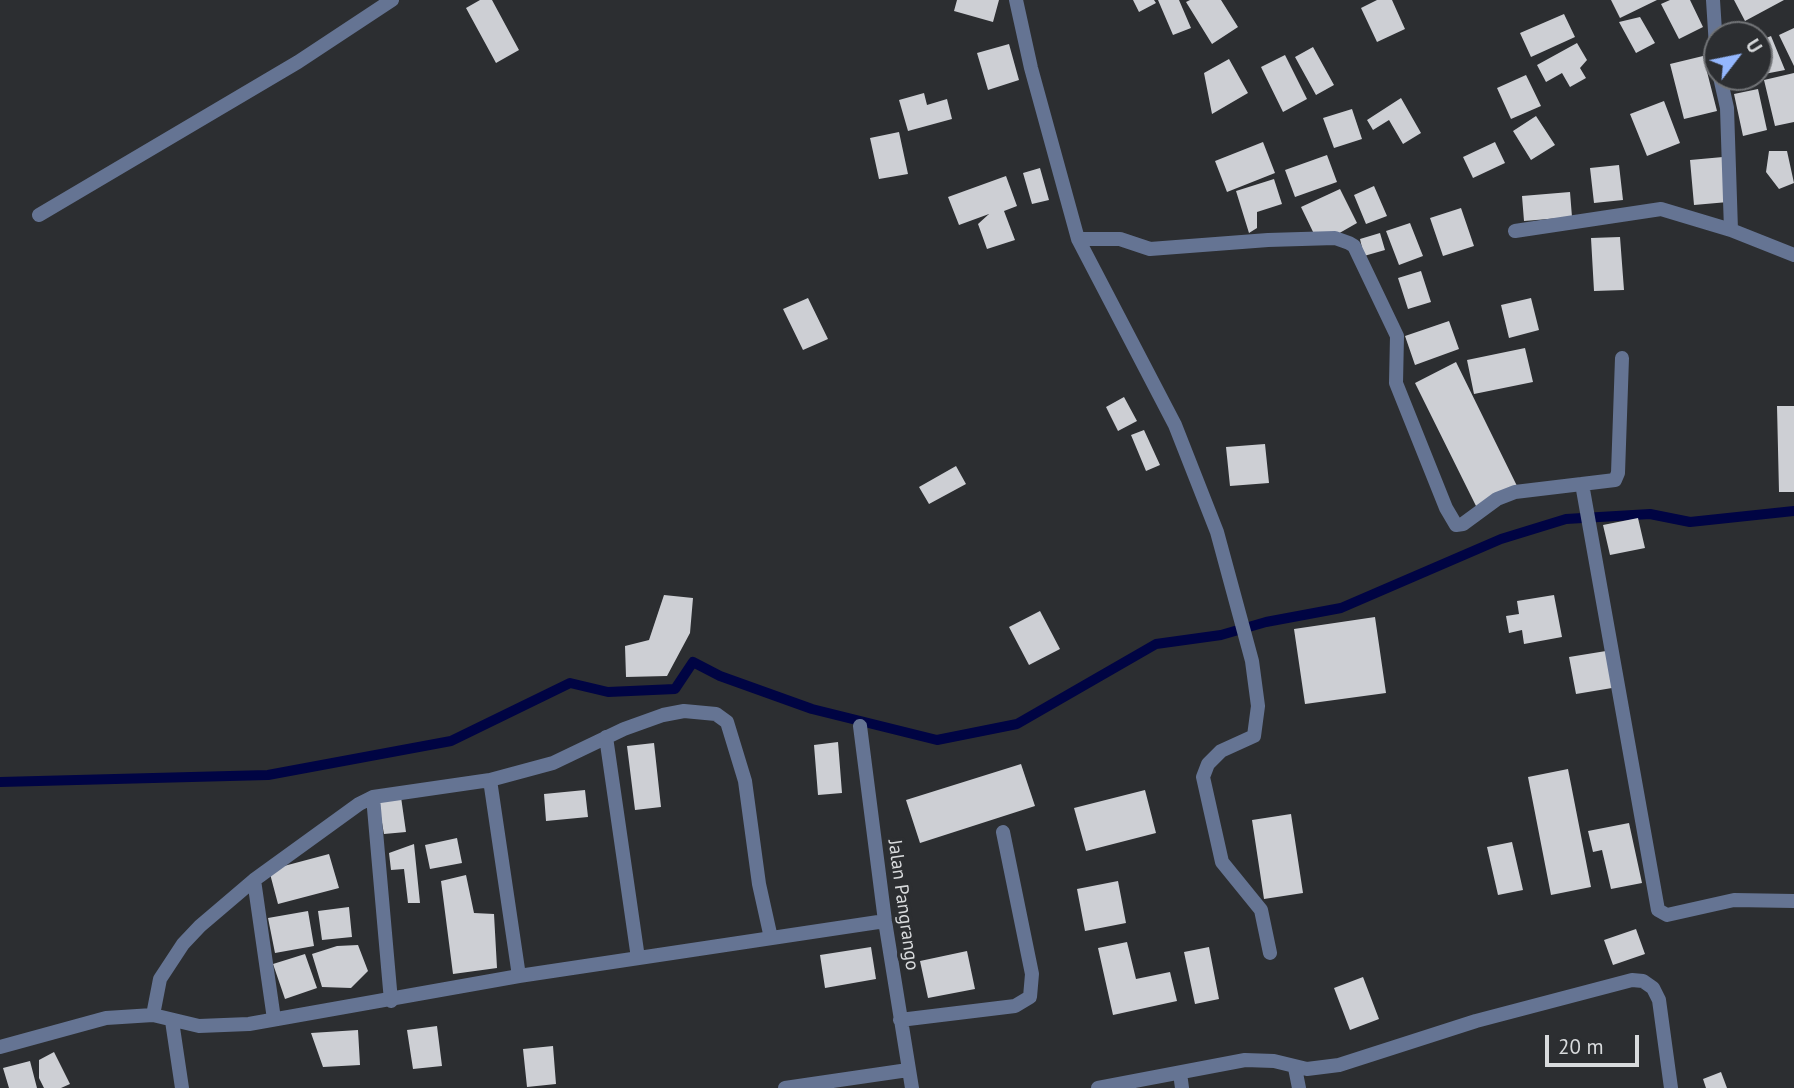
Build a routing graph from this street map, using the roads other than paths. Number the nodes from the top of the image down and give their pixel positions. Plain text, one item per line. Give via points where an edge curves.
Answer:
1 (392, 0) edge
2 (1016, 0) edge
3 (1713, 0) edge
4 (1714, 21) edge
5 (1723, 91) edge
6 (39, 215) dead end
7 (1731, 230) junction
8 (1515, 231) dead end
9 (1078, 239) junction
10 (1794, 255) edge
11 (1622, 358) dead end
12 (1583, 484) junction
13 (860, 726) dead end
14 (606, 737) junction
15 (490, 780) junction
16 (373, 797) junction
17 (1003, 832) dead end
18 (254, 880) junction
19 (1794, 901) edge
20 (885, 920) junction
21 (771, 937) junction
22 (1270, 953) dead end
23 (638, 958) junction
24 (519, 976) junction
25 (391, 1001) junction
26 (153, 1015) junction
27 (274, 1020) junction
28 (900, 1020) junction
29 (173, 1021) junction
30 (0, 1047) edge
31 (1295, 1068) junction
32 (908, 1070) junction
33 (1180, 1073) junction
34 (182, 1088) edge
35 (785, 1088) edge
36 (912, 1088) edge
37 (1098, 1088) edge
38 (1182, 1088) edge
39 (1298, 1088) edge
40 (1671, 1088) edge

1 - 6 street via 298,62
2 - 9 street
3 - 4 street
5 - 7 street
7 - 8 street via 1661,209
7 - 10 street
9 - 12 street via 1120,239 1150,249 1268,240 1335,238 1349,243 1397,336 1396,383 1452,522 1463,524 1515,492
9 - 22 street via 1175,425 1217,532 1252,661 1258,706 1254,736 1221,751 1203,777 1222,862 1261,910
11 - 12 street via 1617,477 1608,483
12 - 19 street via 1658,910 1667,915 1734,900
13 - 20 street, Jalan Pangrango
14 - 15 street via 553,763
14 - 21 street via 684,711 716,714 727,722 745,781 758,884
14 - 23 street
15 - 16 street
15 - 24 street
16 - 18 street via 341,814
16 - 25 street
17 - 28 street via 1031,974 1030,997 1015,1006
18 - 26 street via 183,944 160,979
18 - 27 street
20 - 21 street
20 - 28 street, Jalan Pangrango
21 - 23 street
23 - 24 street
24 - 25 street
25 - 27 street
26 - 29 street
26 - 30 street via 106,1018
27 - 29 street via 213,1027
28 - 32 street, Jalan Pangrango
29 - 34 street
31 - 33 street via 1260,1060
31 - 39 street
31 - 40 street via 1339,1065 1476,1021 1632,979 1653,988 1659,1000
32 - 35 street
32 - 36 street, Jalan Pangrango
33 - 37 street
33 - 38 street

